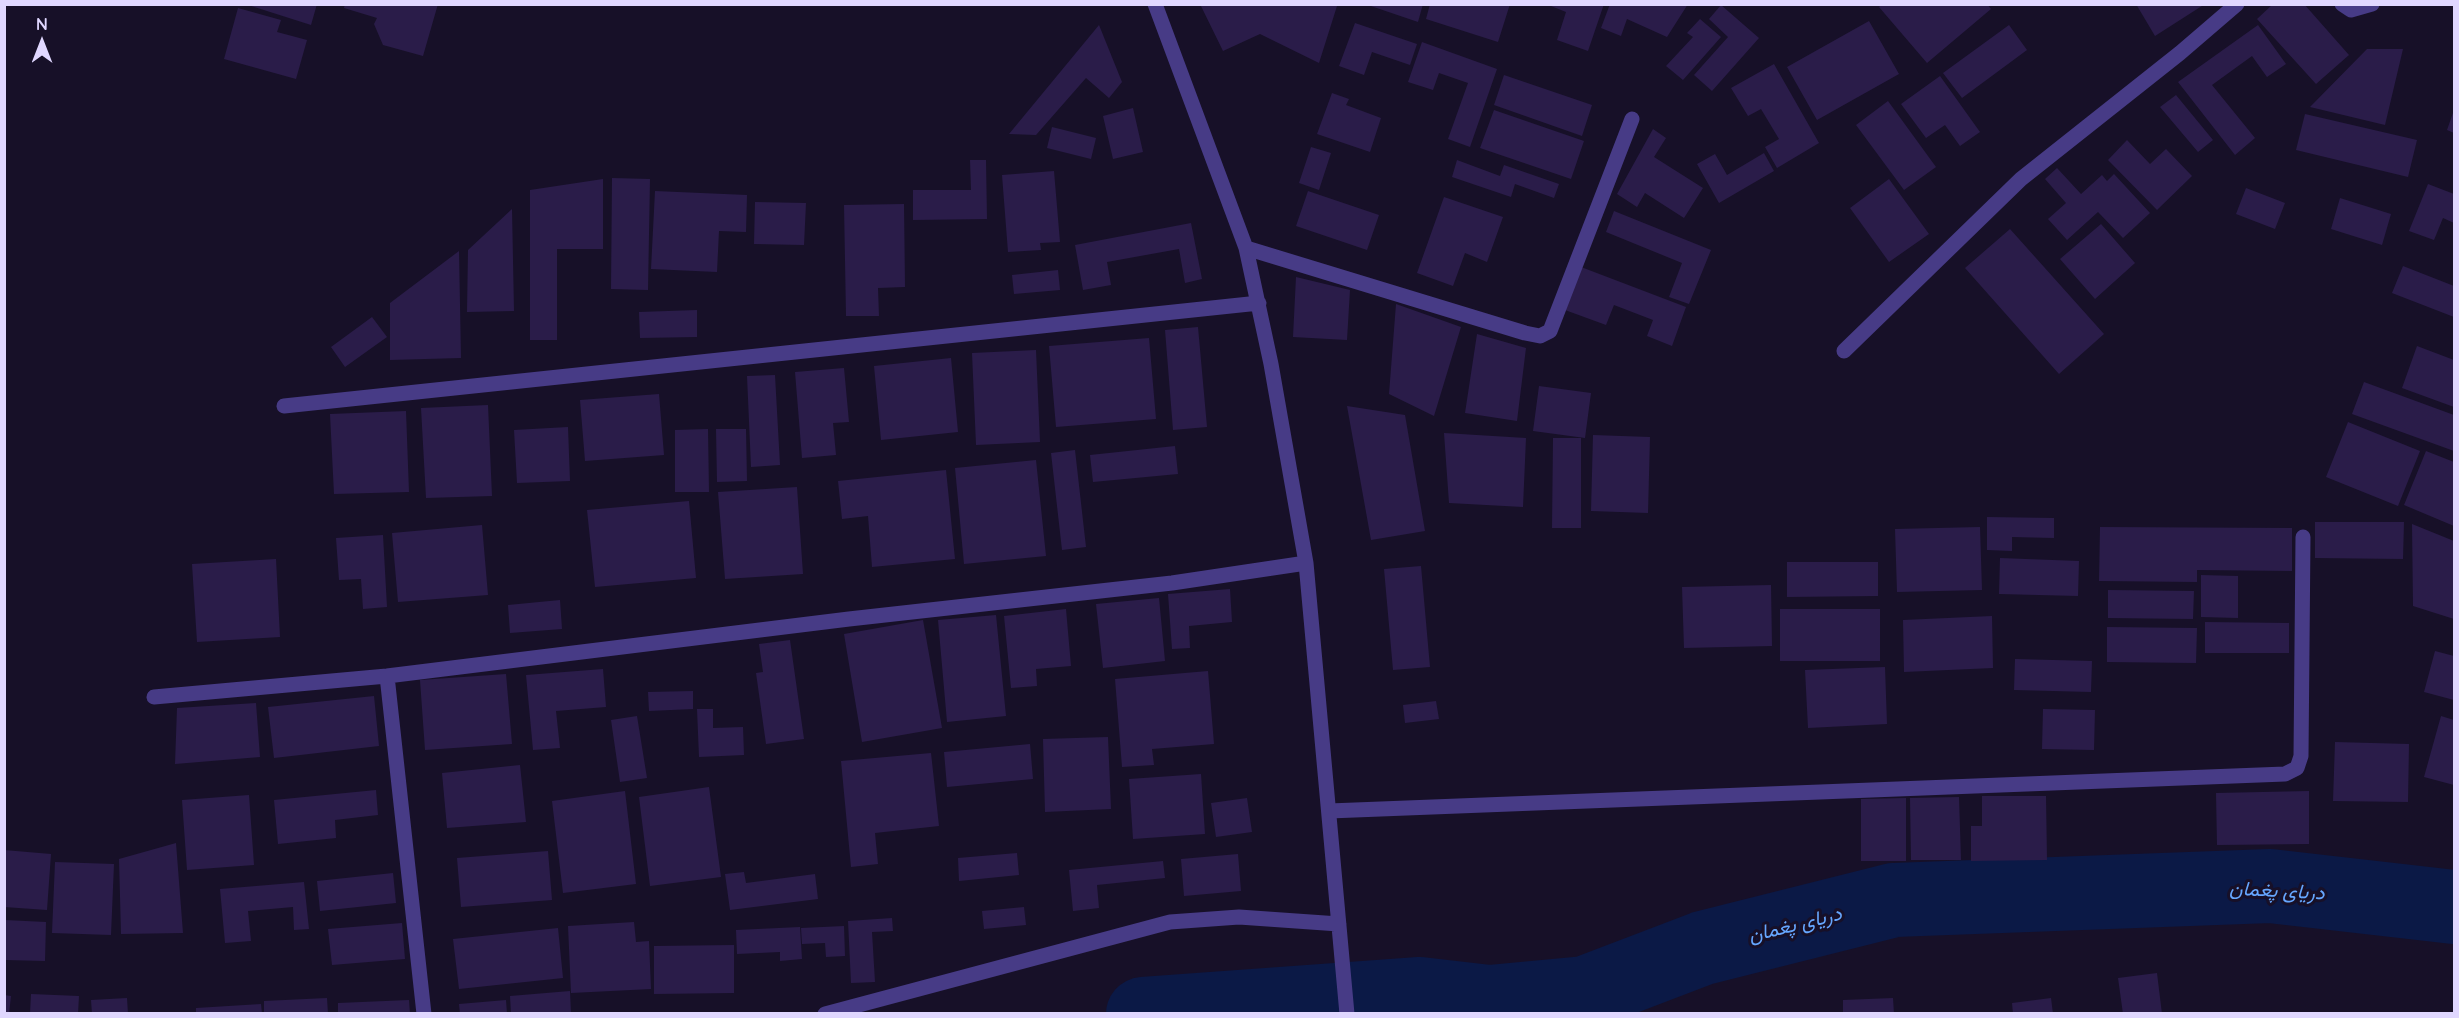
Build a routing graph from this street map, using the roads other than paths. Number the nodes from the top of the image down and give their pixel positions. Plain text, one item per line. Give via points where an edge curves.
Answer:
1 (1155, 4) edge
2 (2237, 4) edge
3 (2342, 4) edge
4 (2372, 4) edge
5 (1632, 119) dead end
6 (1246, 248) junction
7 (1259, 303) junction
8 (1844, 351) dead end
9 (284, 406) dead end
10 (2303, 537) dead end
11 (1306, 563) junction
12 (387, 676) junction
13 (154, 697) dead end
14 (1329, 811) junction
15 (1339, 924) junction
16 (424, 1014) edge
17 (825, 1014) edge
18 (1347, 1014) edge

1 - 6 street
2 - 8 street via 2021,179
3 - 4 street via 2351,10
5 - 6 street via 1550,331 1540,336
6 - 7 street
7 - 9 street
7 - 11 street
10 - 14 street via 2301,756 2297,768 2285,774
11 - 12 street via 1172,583
11 - 14 street
12 - 13 street
12 - 16 street
14 - 15 street
15 - 17 street via 1239,917 1170,922
15 - 18 street

